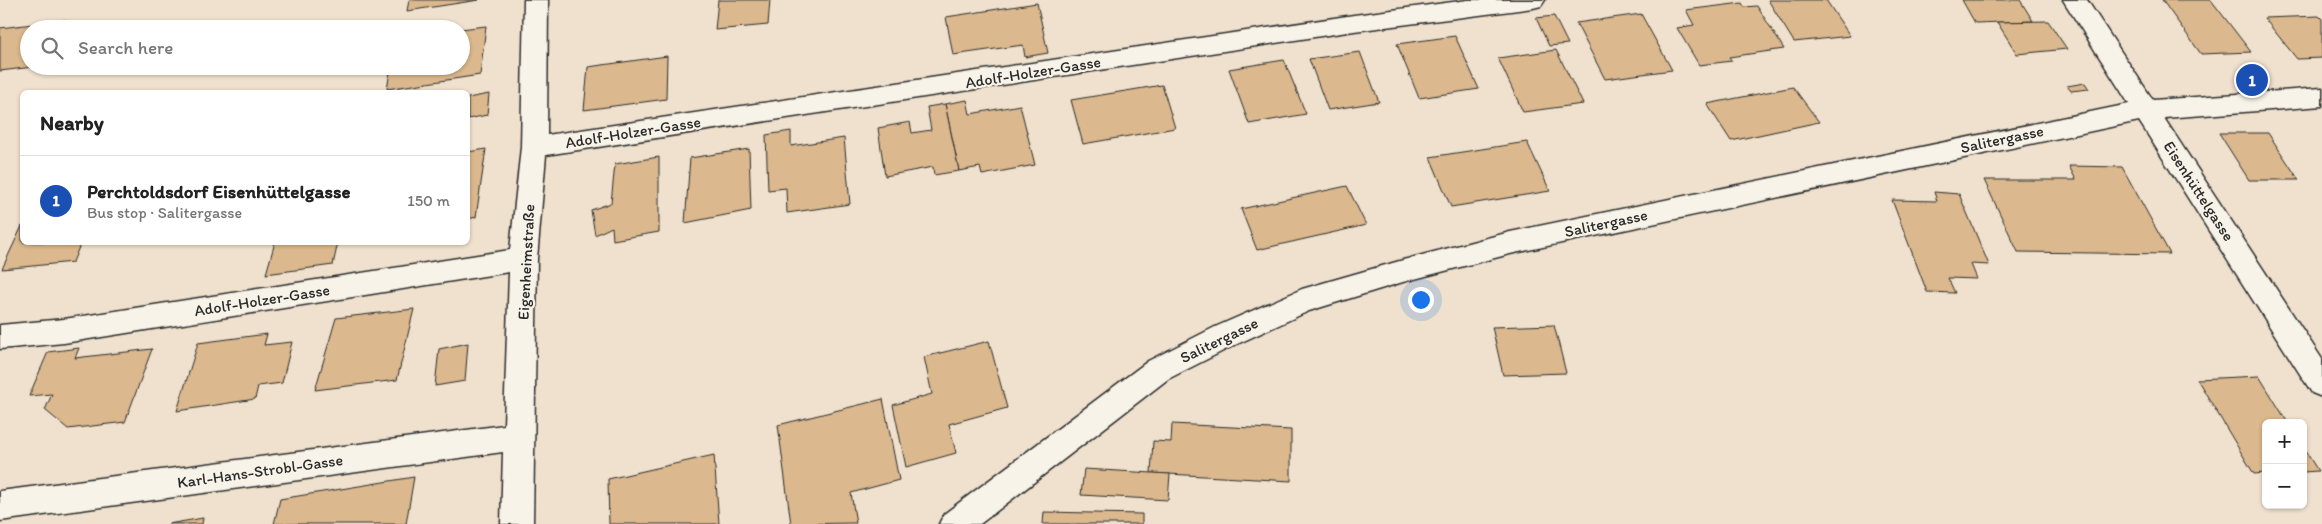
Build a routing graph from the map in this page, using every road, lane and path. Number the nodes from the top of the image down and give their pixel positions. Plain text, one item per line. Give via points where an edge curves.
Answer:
1 (536, 0) edge
2 (1532, 0) edge
3 (2075, 0) edge
4 (2322, 97) edge
5 (2147, 110) junction
6 (534, 147) junction
7 (523, 259) junction
8 (0, 337) edge
9 (2322, 384) edge
10 (520, 436) junction
11 (0, 506) edge
12 (518, 524) edge
13 (955, 524) edge

1 - 6 street, Eigenheimstraße
2 - 6 street, Adolf-Holzer-Gasse via 1334,26
3 - 5 street, Eisenhüttelgasse
4 - 5 street, Salitergasse
5 - 9 street, Eisenhüttelgasse
5 - 13 street, Salitergasse via 1510,243 1302,301 1158,370
6 - 7 street, Eigenheimstraße
7 - 8 street, Adolf-Holzer-Gasse via 64,330
7 - 10 street, Eigenheimstraße
10 - 11 street, Karl-Hans-Strobl-Gasse
10 - 12 street, Eigenheimstraße

